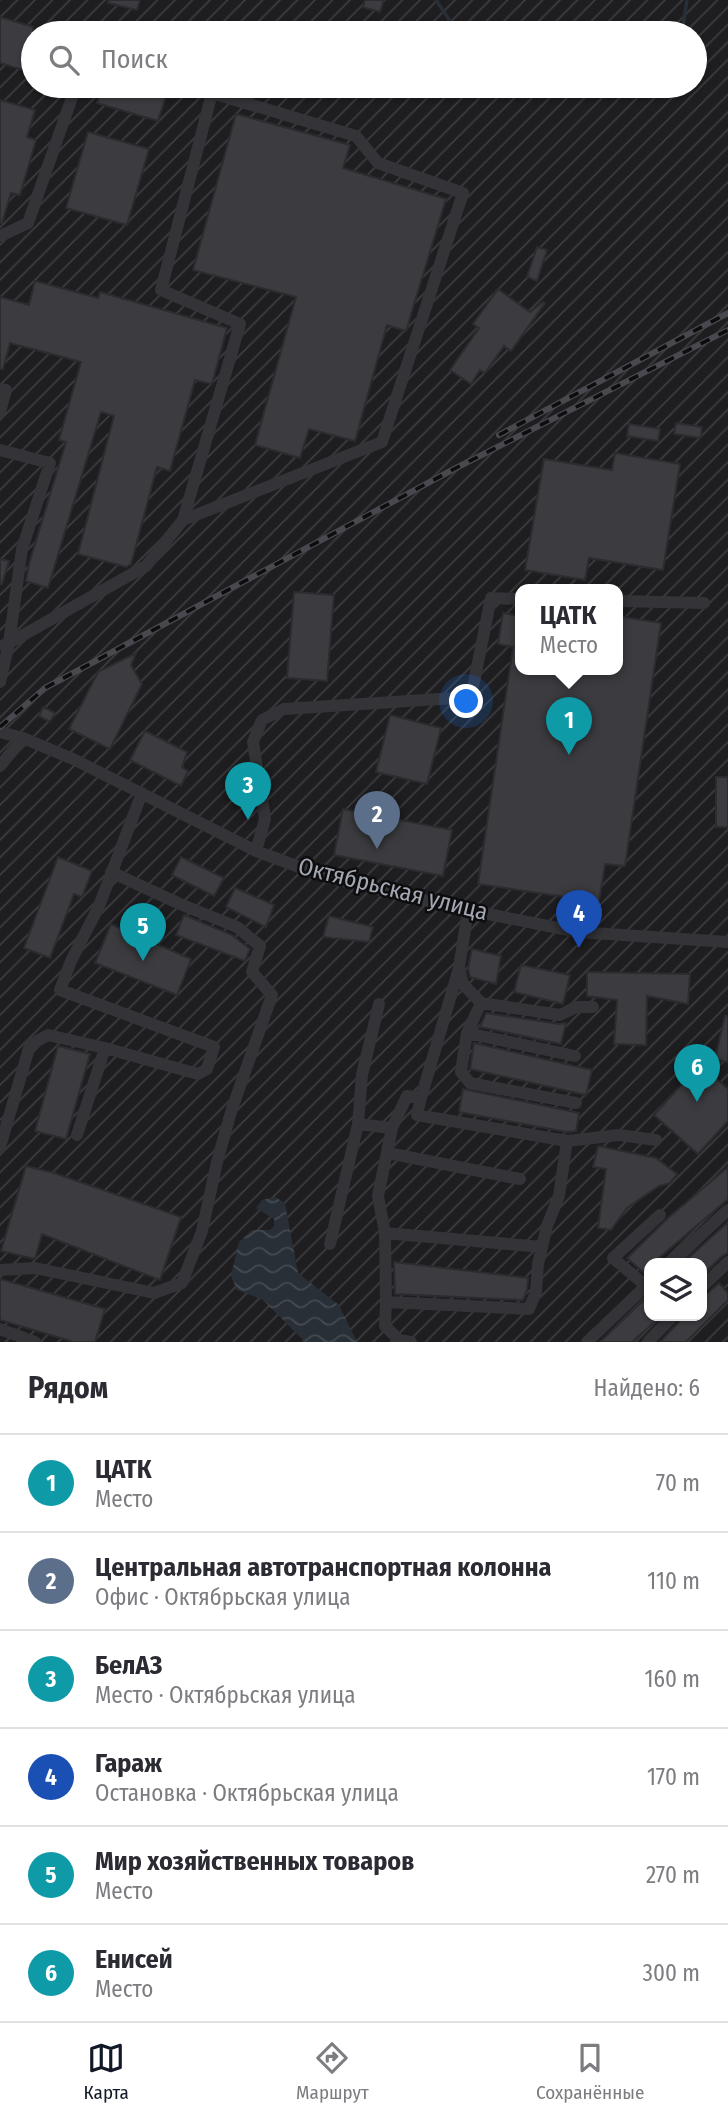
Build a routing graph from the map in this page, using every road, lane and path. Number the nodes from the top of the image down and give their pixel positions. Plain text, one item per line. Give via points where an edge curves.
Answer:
1 (72, 98) edge
2 (211, 98) edge
3 (229, 98) edge
4 (0, 236) edge
5 (0, 389) edge
6 (0, 412) edge
7 (0, 450) edge
8 (183, 520) junction
9 (515, 599) edge
10 (623, 601) edge
11 (704, 603) dead end
12 (4, 645) edge
13 (0, 682) edge
14 (0, 732) edge
15 (23, 738) junction
16 (0, 766) edge
17 (142, 793) junction
18 (256, 851) junction
19 (111, 872) junction
20 (468, 910) junction
21 (728, 942) edge
22 (459, 968) junction
23 (379, 1003) dead end
24 (481, 1003) junction
25 (593, 1007) dead end
26 (467, 1033) junction
27 (105, 1048) junction
28 (575, 1056) dead end
29 (421, 1098) junction
30 (576, 1103) dead end
31 (358, 1124) junction
32 (392, 1128) junction
33 (78, 1135) dead end
34 (656, 1140) dead end
35 (567, 1141) junction
36 (0, 1147) edge
37 (387, 1153) junction
38 (520, 1179) dead end
39 (728, 1210) edge
40 (660, 1215) dead end
41 (385, 1233) junction
42 (330, 1244) dead end
43 (542, 1247) junction
44 (675, 1258) edge
45 (728, 1262) edge
46 (0, 1270) edge
47 (644, 1281) edge
48 (707, 1282) edge
49 (644, 1288) edge
50 (386, 1302) junction
51 (668, 1321) edge
52 (0, 1329) edge
53 (35, 1342) edge
54 (411, 1342) edge
55 (587, 1342) edge
56 (648, 1342) edge

1 - 4 street via 28,223
2 - 8 street via 161,290 240,324
3 - 8 street via 356,136 378,163 463,193 382,442
5 - 6 street via 6,390
7 - 12 street via 50,463 22,550
8 - 12 street via 146,566
9 - 18 street via 491,598 471,698 284,709 262,720 253,742 265,819
10 - 11 street
12 - 13 street
14 - 15 street, Октябрьская улица
15 - 16 street
15 - 17 street, Октябрьская улица
17 - 18 street, Октябрьская улица
17 - 19 street
18 - 20 street, Октябрьская улица via 329,878
19 - 27 street via 60,990 214,1047 207,1069 198,1074
19 - 46 street via 237,927 260,946 252,972 272,995 231,1112 202,1231 182,1283 154,1293 35,1268
20 - 21 street, Октябрьская улица via 578,932
20 - 22 street
22 - 24 street via 463,984
22 - 29 street
23 - 31 street via 362,1075
24 - 25 street via 560,1015 576,1007
24 - 26 street
26 - 28 street
26 - 30 street via 461,1072 470,1083
27 - 33 street
27 - 36 street via 48,1035 30,1045
29 - 32 street via 407,1096
29 - 35 street via 417,1115
31 - 32 street
31 - 42 street
32 - 37 street
34 - 35 street via 618,1135
35 - 43 street via 559,1196
37 - 38 street
37 - 41 street via 378,1196
39 - 44 street
40 - 47 street via 613,1258
41 - 43 street
41 - 50 street
43 - 50 street via 529,1309
45 - 48 street
49 - 55 street
50 - 54 street via 385,1326 399,1340
51 - 56 street
52 - 53 street

